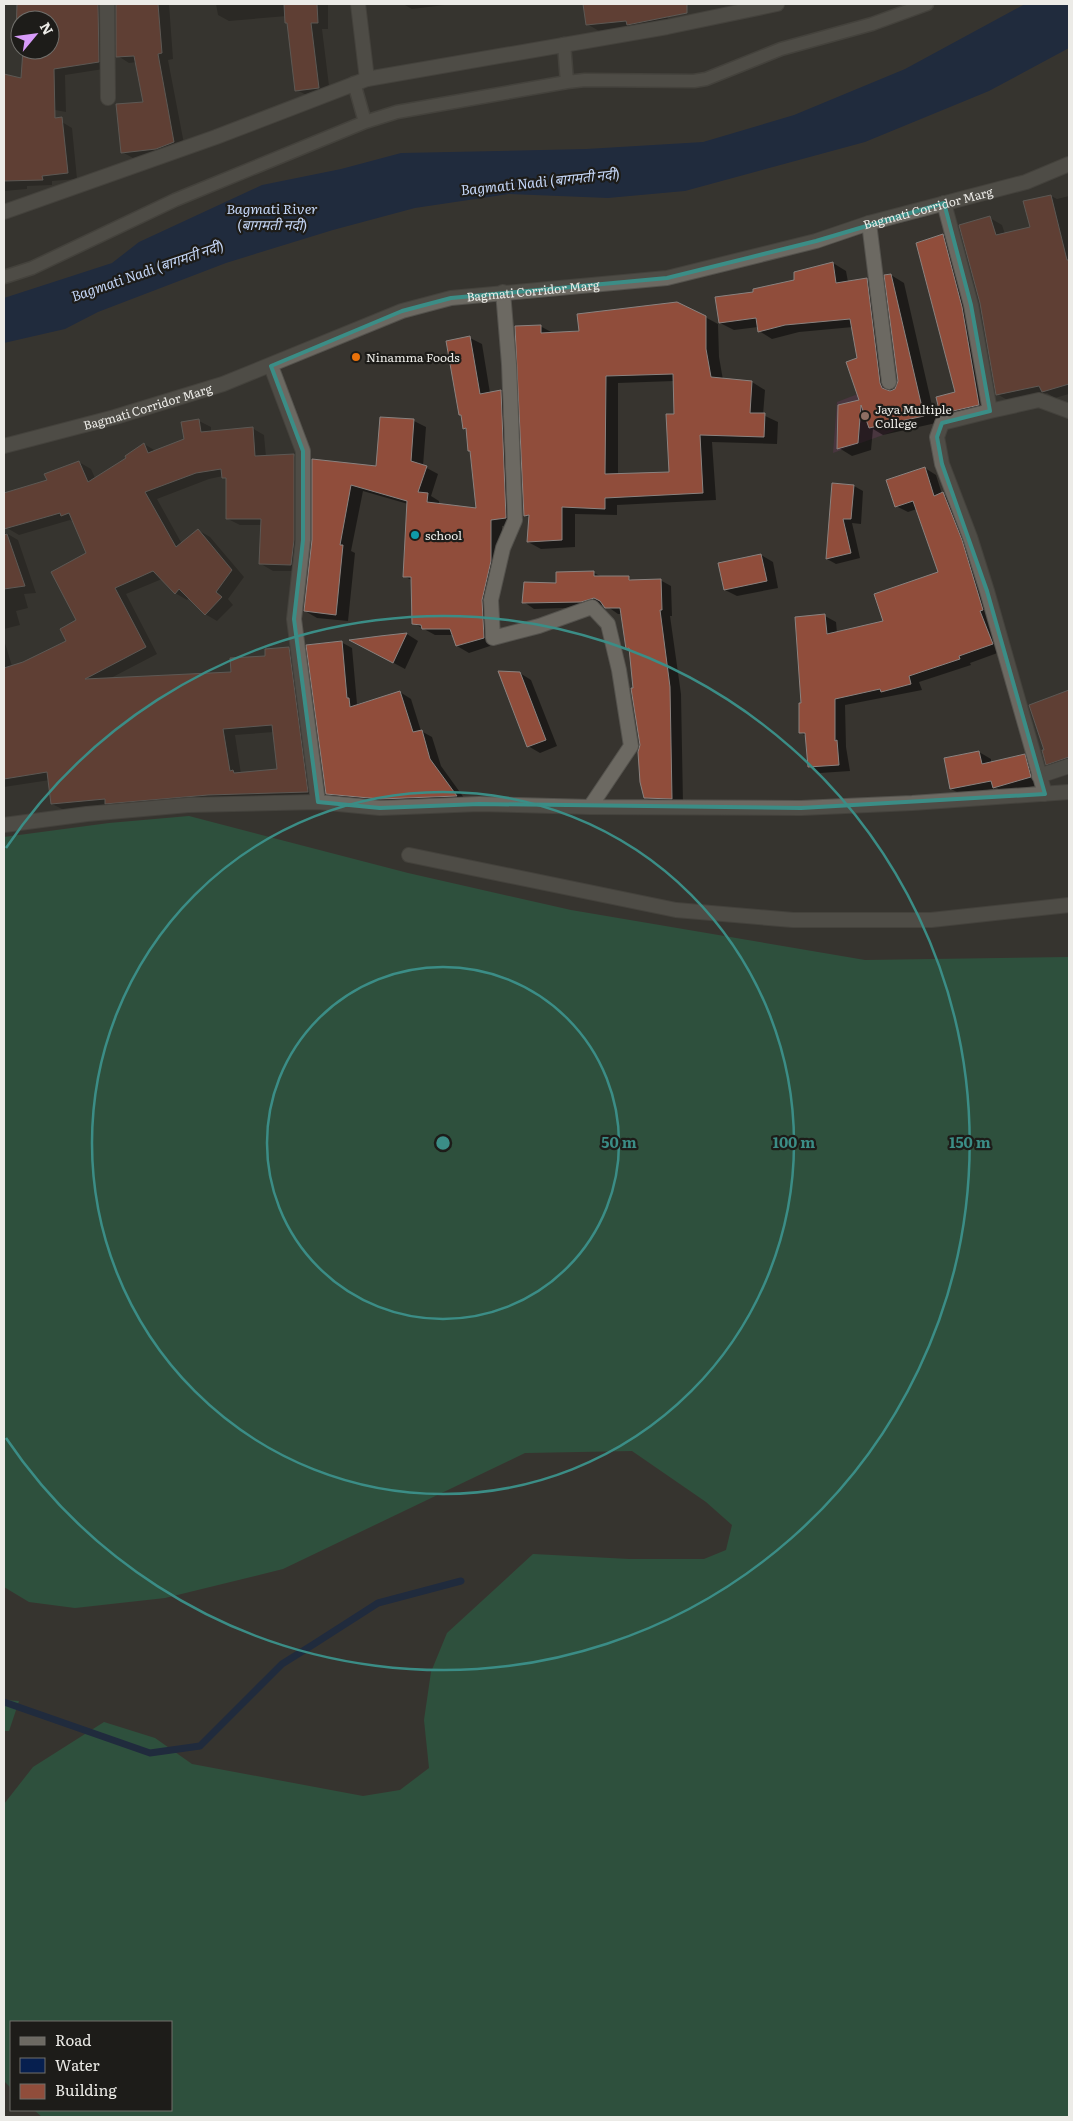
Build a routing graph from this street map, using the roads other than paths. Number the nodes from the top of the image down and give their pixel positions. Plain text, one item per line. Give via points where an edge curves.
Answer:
1 (107, 4) edge
2 (358, 4) edge
3 (778, 4) edge
4 (927, 4) edge
5 (564, 44) junction
6 (360, 81) junction
7 (567, 82) junction
8 (108, 98) dead end
9 (365, 122) junction
10 (1069, 164) edge
11 (944, 203) junction
12 (4, 212) edge
13 (869, 223) junction
14 (4, 277) edge
15 (503, 292) junction
16 (271, 366) junction
17 (890, 382) dead end
18 (990, 411) junction
19 (1069, 411) edge
20 (4, 446) edge
21 (1069, 766) edge
22 (1039, 776) junction
23 (1069, 792) edge
24 (1045, 794) junction
25 (318, 802) junction
26 (590, 808) junction
27 (4, 825) edge
28 (409, 854) dead end
29 (1069, 905) edge

1 - 8 street
2 - 6 street
3 - 5 street
4 - 7 lane via 872,24 782,49 694,81
5 - 6 street
5 - 7 lane
6 - 9 lane
6 - 12 street via 216,137
7 - 9 lane via 397,112
9 - 14 lane via 175,200 40,264
10 - 11 street, Bagmati Corridor Marg via 1026,182
11 - 13 street, Bagmati Corridor Marg
11 - 18 street via 971,305
13 - 15 street, Bagmati Corridor Marg via 816,241 667,278
13 - 17 street
15 - 16 street, Bagmati Corridor Marg via 451,298 402,311
15 - 26 street via 515,520 503,548 491,600 493,638 592,607 608,624 631,746
16 - 20 street, Bagmati Corridor Marg via 133,411
16 - 25 street via 303,451 304,540 294,620
18 - 19 street via 1039,400
18 - 22 street via 942,424 937,437 942,464 987,591
21 - 22 street
22 - 24 street
23 - 24 street
24 - 26 street via 801,808
25 - 26 street via 380,808 479,804
25 - 27 street via 188,806
28 - 29 street via 676,910 793,920 931,920

